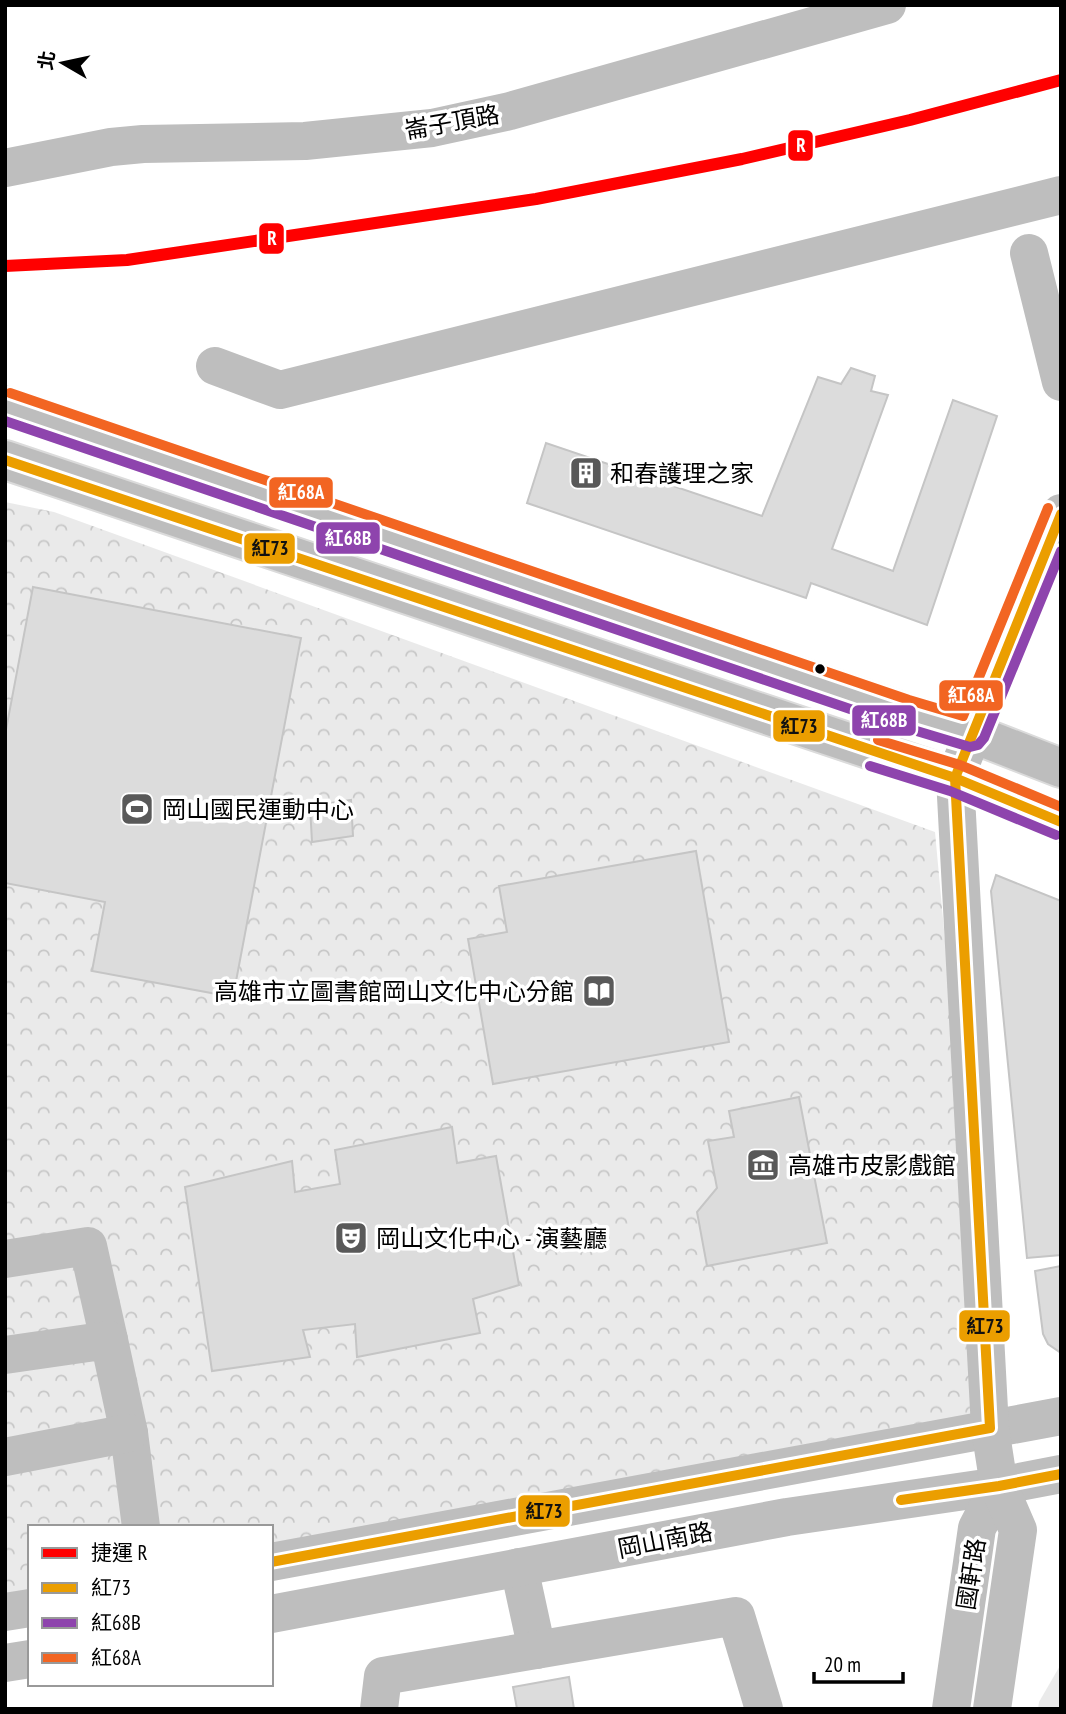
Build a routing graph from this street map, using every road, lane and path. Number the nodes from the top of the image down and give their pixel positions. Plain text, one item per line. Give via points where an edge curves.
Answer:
1 (887, 5) edge
2 (5, 168) edge
3 (1061, 195) edge
4 (1029, 253) dead end
5 (215, 366) dead end
6 (1061, 382) edge
7 (5, 406) edge
8 (5, 460) edge
9 (1061, 513) edge
10 (971, 733) junction
11 (1061, 768) edge
12 (955, 778) junction
13 (1061, 822) edge
14 (5, 1259) edge
15 (109, 1340) junction
16 (5, 1355) edge
17 (1061, 1416) edge
18 (990, 1428) junction
19 (120, 1436) junction
20 (5, 1457) edge
21 (1061, 1474) edge
22 (999, 1486) junction
23 (123, 1525) edge
24 (141, 1525) edge
25 (273, 1562) edge
26 (519, 1567) junction
27 (28, 1608) edge
28 (5, 1612) edge
29 (273, 1614) edge
30 (537, 1650) junction
31 (28, 1659) edge
32 (5, 1663) edge
33 (379, 1709) edge
34 (764, 1709) edge
35 (951, 1709) edge
36 (992, 1709) edge

1 - 2 street, 崙子頂路 via 510,111 432,128 305,141 143,144
3 - 5 street via 280,390
4 - 6 street
7 - 10 main road
8 - 12 main road
9 - 10 street
10 - 11 main road
10 - 12 street
12 - 13 main road
12 - 18 street, 國軒路
14 - 15 street via 88,1246
15 - 16 street
15 - 19 street
17 - 18 street, 岡山南路
18 - 22 street, 國軒路
18 - 25 street, 岡山南路
19 - 20 street
19 - 23 street
19 - 24 street
21 - 22 street, 岡山南路
22 - 26 street, 岡山南路 via 788,1517
22 - 35 street, 國軒路 via 977,1528
22 - 36 street, 國軒路 via 1017,1530
26 - 29 street, 岡山南路
26 - 30 street
27 - 28 street
30 - 33 street via 383,1676
30 - 34 street via 736,1616
31 - 32 street

